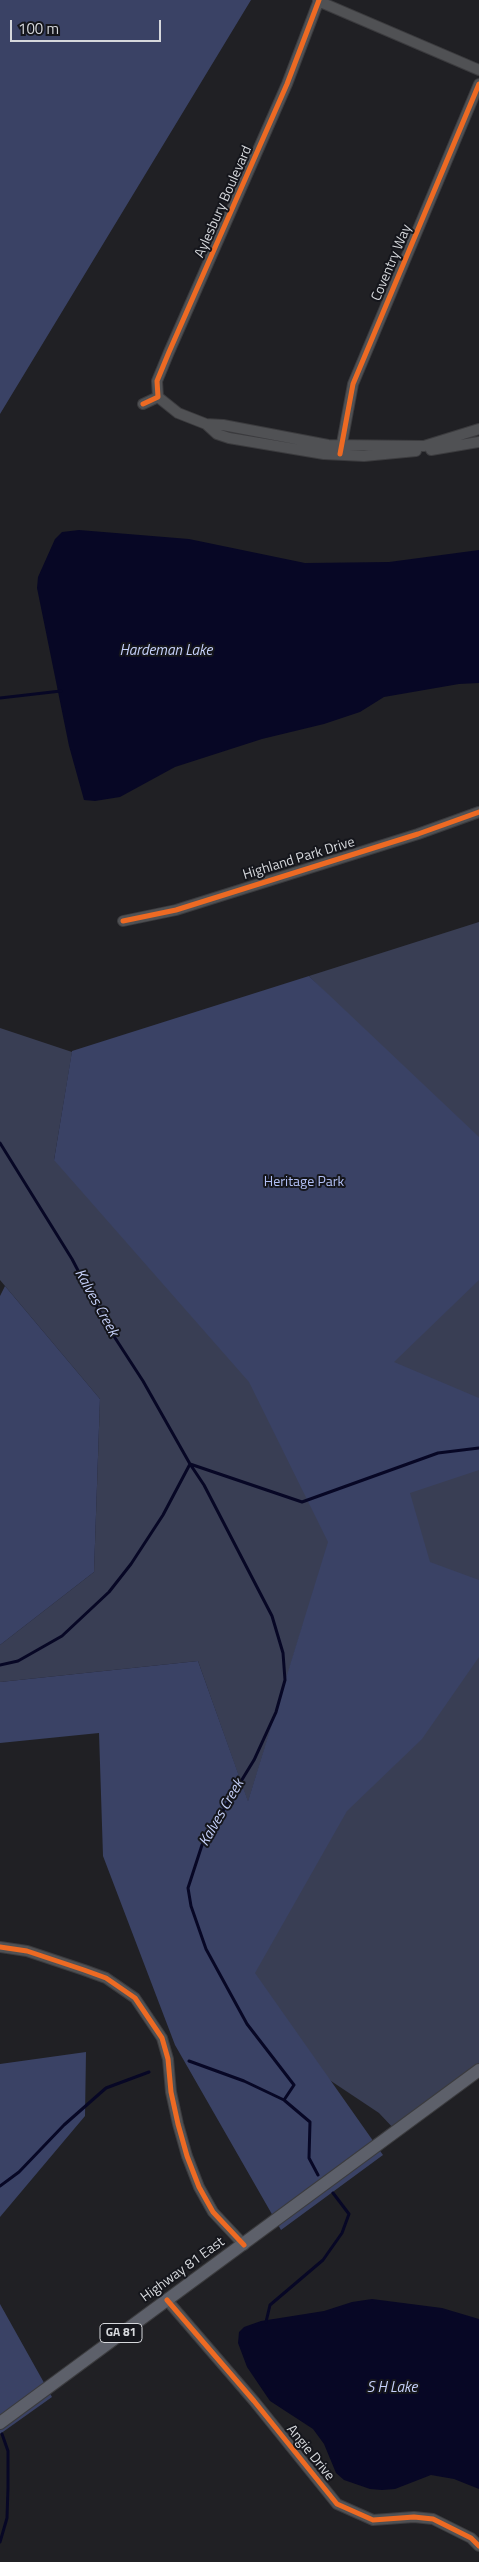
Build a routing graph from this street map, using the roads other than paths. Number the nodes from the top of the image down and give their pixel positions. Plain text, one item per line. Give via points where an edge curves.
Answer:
1 (319, 1) edge
2 (479, 70) edge
3 (479, 84) edge
4 (158, 397) junction
5 (143, 404) dead end
6 (479, 430) edge
7 (479, 442) edge
8 (340, 450) junction
9 (479, 812) edge
10 (123, 921) dead end
11 (0, 1947) edge
12 (479, 2070) edge
13 (244, 2245) junction
14 (167, 2300) junction
15 (0, 2423) edge
16 (479, 2546) edge

1 - 2 street
1 - 4 street, Aylesbury Boulevard via 283,93 157,381
3 - 8 street, Coventry Way via 353,384
4 - 5 street
4 - 8 street via 178,413 229,438
6 - 8 street via 424,446
7 - 8 street via 370,456
9 - 10 street, Highland Park Drive via 176,910
11 - 13 street via 27,1951 106,1978 135,1998 162,2038 178,2124 199,2187 213,2212
12 - 13 main road, Highway 81 East / GA 81
13 - 14 main road, Highway 81 East / GA 81
14 - 15 main road, Highway 81 East / GA 81
14 - 16 street, Angie Drive via 337,2504 373,2520 433,2519 471,2538

